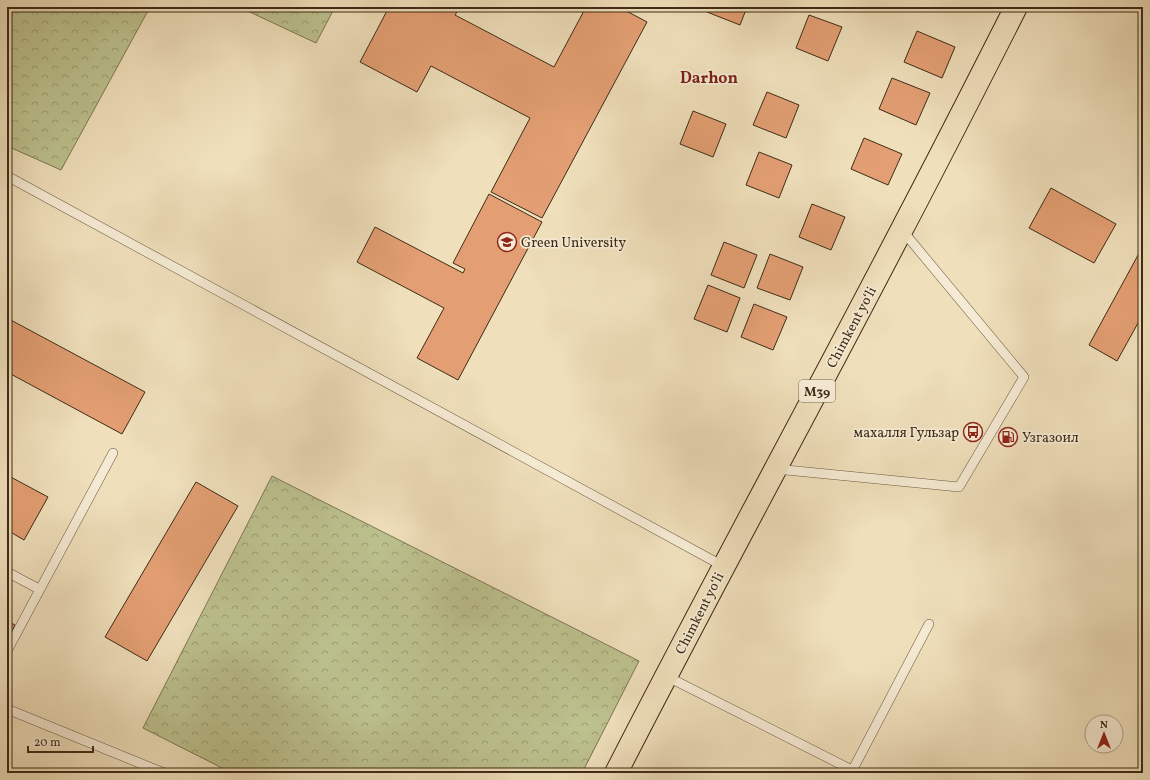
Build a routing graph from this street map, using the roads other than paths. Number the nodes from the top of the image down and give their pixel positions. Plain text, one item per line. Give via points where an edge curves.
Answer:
1 (1016, 7) edge
2 (7, 176) edge
3 (902, 230) junction
4 (113, 453) dead end
5 (776, 469) junction
6 (723, 566) junction
7 (7, 572) edge
8 (39, 589) junction
9 (929, 624) dead end
10 (7, 651) edge
11 (666, 676) junction
12 (7, 709) edge
13 (854, 772) edge
14 (164, 773) edge
15 (616, 773) edge

1 - 3 highway, Chimkent yo‘li / M39
2 - 6 lane
3 - 5 highway, Chimkent yo‘li / M39
3 - 5 lane via 1024,377 959,487
4 - 8 lane
5 - 6 highway, Chimkent yo‘li / M39
6 - 11 highway, Chimkent yo‘li / M39
7 - 8 lane
8 - 10 lane
9 - 13 lane
11 - 13 lane
11 - 15 highway, Chimkent yo‘li / M39
12 - 14 lane

